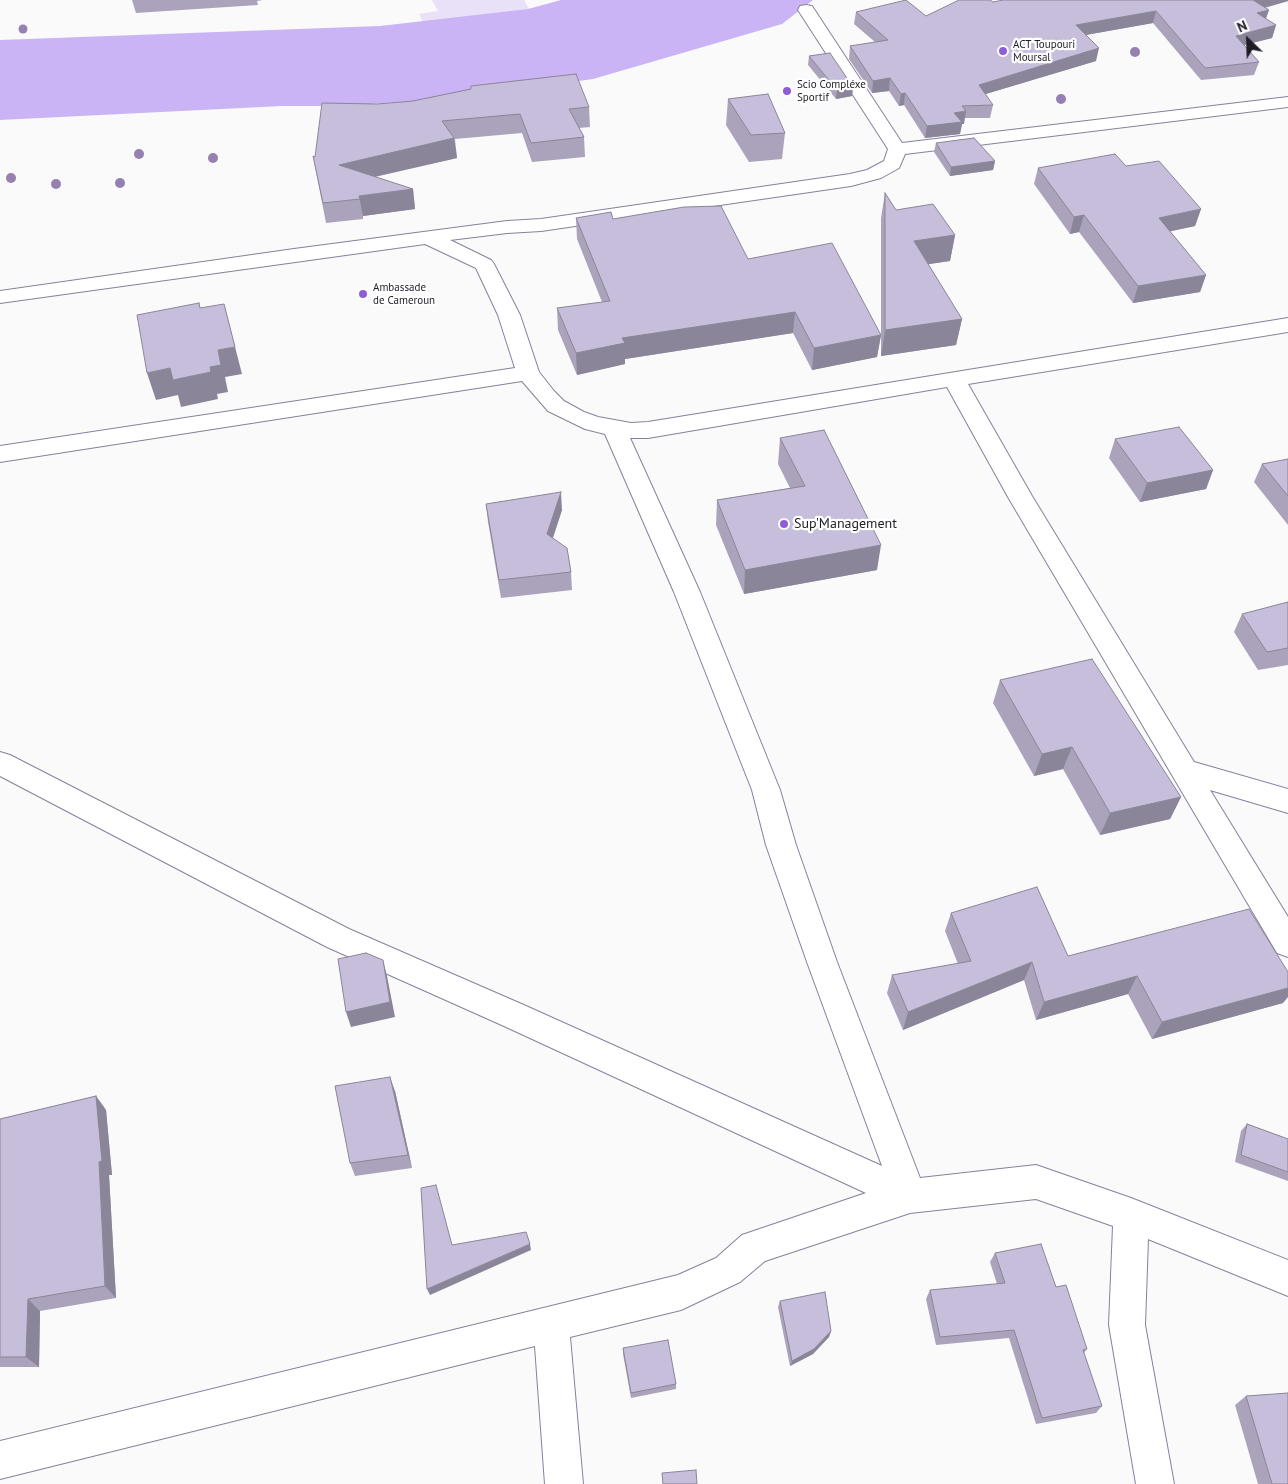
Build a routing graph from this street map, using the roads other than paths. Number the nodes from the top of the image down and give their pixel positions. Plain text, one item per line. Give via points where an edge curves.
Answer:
1 (806, 10) dead end
2 (1288, 102) edge
3 (897, 149) junction
4 (429, 238) junction
5 (0, 297) edge
6 (1288, 325) edge
7 (528, 373) junction
8 (954, 379) junction
9 (614, 428) junction
10 (0, 454) edge
11 (0, 763) edge
12 (1185, 771) junction
13 (1288, 801) edge
14 (1288, 944) edge
15 (910, 1196) junction
16 (1131, 1215) junction
17 (1288, 1278) edge
18 (551, 1324) junction
19 (0, 1460) edge
20 (564, 1484) edge
21 (1155, 1484) edge

1 - 3 street
2 - 3 street
3 - 4 street via 892,164 874,174 851,180
4 - 5 street
4 - 7 street via 484,264 509,315
6 - 8 street
7 - 9 street via 556,406 576,417
7 - 10 street
8 - 9 street via 648,430
8 - 12 street via 1020,497
9 - 15 street via 687,592 766,790 781,845 822,962
11 - 15 street via 338,938
12 - 13 street
12 - 14 street
15 - 16 street via 1036,1182
15 - 18 street via 754,1247 728,1270 681,1292
16 - 17 street
16 - 21 street via 1127,1325
18 - 19 street
18 - 20 street

